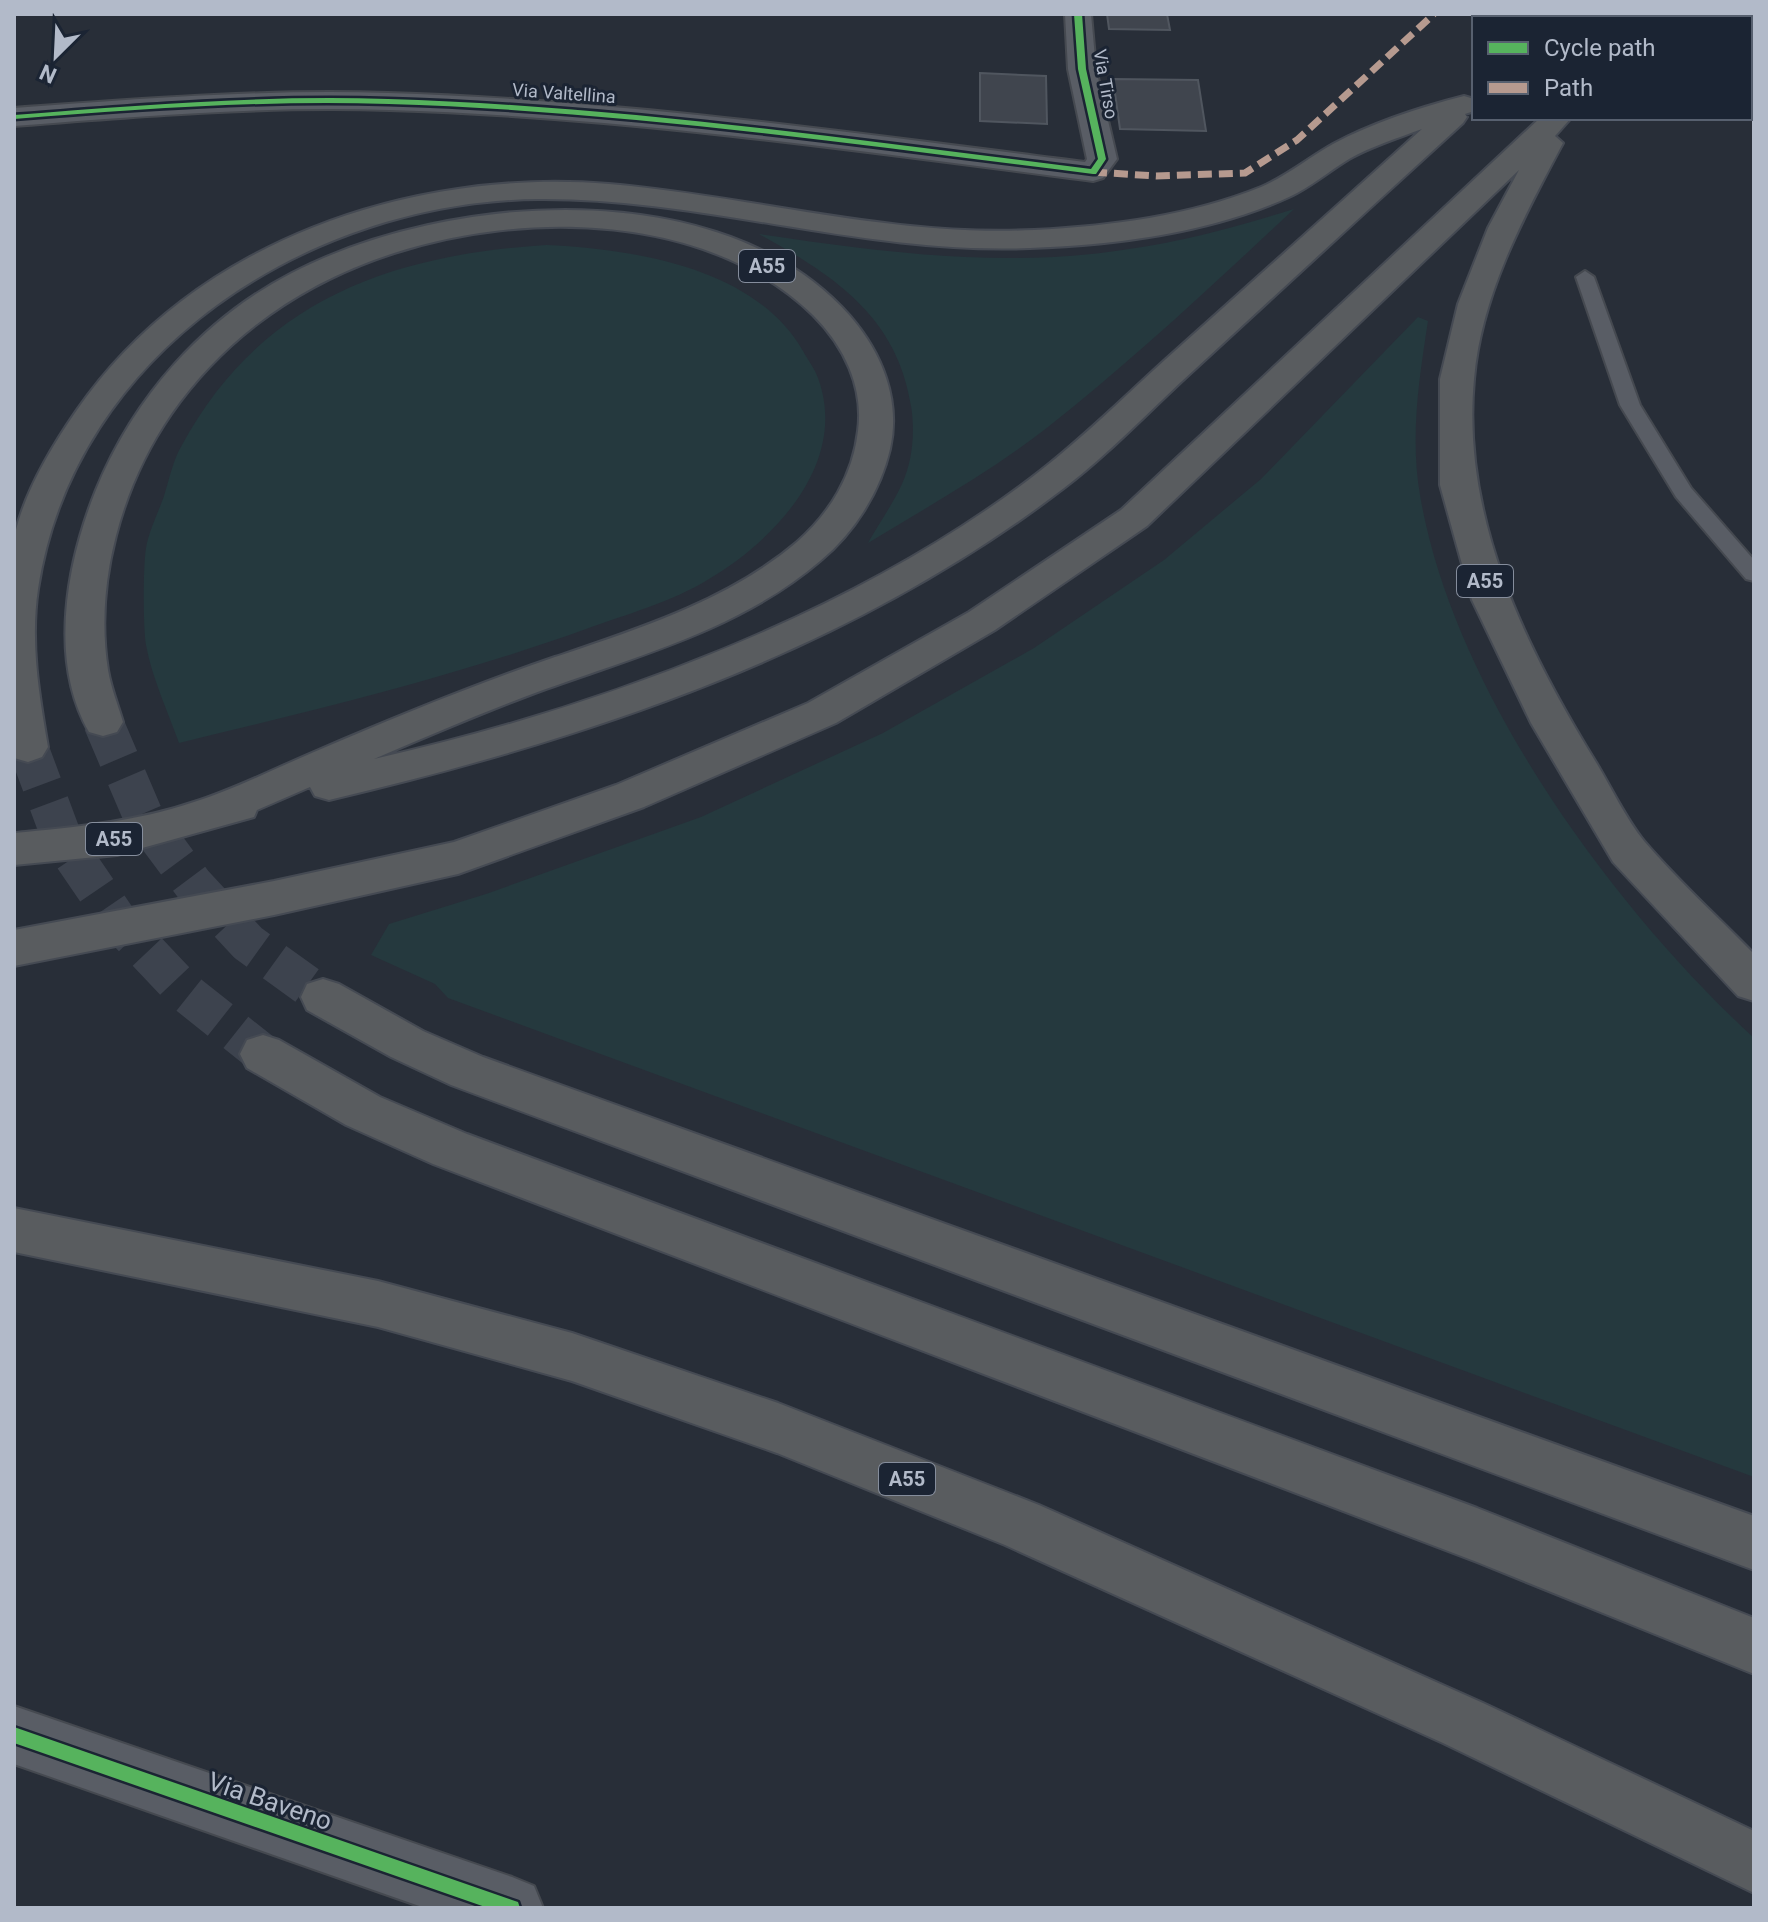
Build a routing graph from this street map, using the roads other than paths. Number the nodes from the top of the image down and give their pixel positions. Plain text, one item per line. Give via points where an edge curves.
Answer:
1 (1078, 14) edge
2 (1469, 101) edge
3 (14, 117) edge
4 (1550, 126) edge
5 (1102, 159) joint
6 (1585, 277) dead end
7 (1754, 574) edge
8 (103, 722) tunnel mouth
9 (28, 747) tunnel mouth
10 (210, 813) junction
11 (14, 849) edge
12 (14, 948) edge
13 (1754, 983) edge
14 (323, 997) tunnel mouth
15 (263, 1054) tunnel mouth
16 (14, 1230) edge
17 (1754, 1543) edge
18 (1754, 1646) edge
19 (14, 1735) edge
20 (1754, 1863) edge
21 (512, 1908) edge

1 - 5 street, Via Tirso via 1082,69
2 - 9 highway, A55 via 1349,148 1275,193 1161,225 1087,235 946,239 620,193 543,190 469,196 323,232 255,263 165,325 98,401 62,459 34,530 18,602 17,680
2 - 10 highway, A55 via 1053,479 938,558 824,620 559,725 445,758
3 - 5 street, Via Valtellina via 284,100 433,103 683,120 1093,172
4 - 12 highway, A55 via 1134,518 982,621 822,713 630,796 458,858
4 - 13 highway, A55 via 1474,304 1457,379 1458,485 1491,600 1545,713 1628,851
6 - 7 lane via 1630,405 1683,492
8 - 10 highway, A55 via 88,664 88,600 94,544 124,467 165,396 196,357 269,296 303,278 429,232 499,222 575,220 650,228 716,243 771,267 816,298 851,335 871,374 878,421 870,467 845,516 797,562 709,615 489,695
10 - 11 highway, A55 via 117,839
14 - 17 highway via 467,1071
15 - 18 highway via 363,1111 450,1149 1477,1535
16 - 20 highway, A55 via 378,1304 572,1357 778,1428 1020,1524 1463,1723
19 - 21 street, Via Baveno

